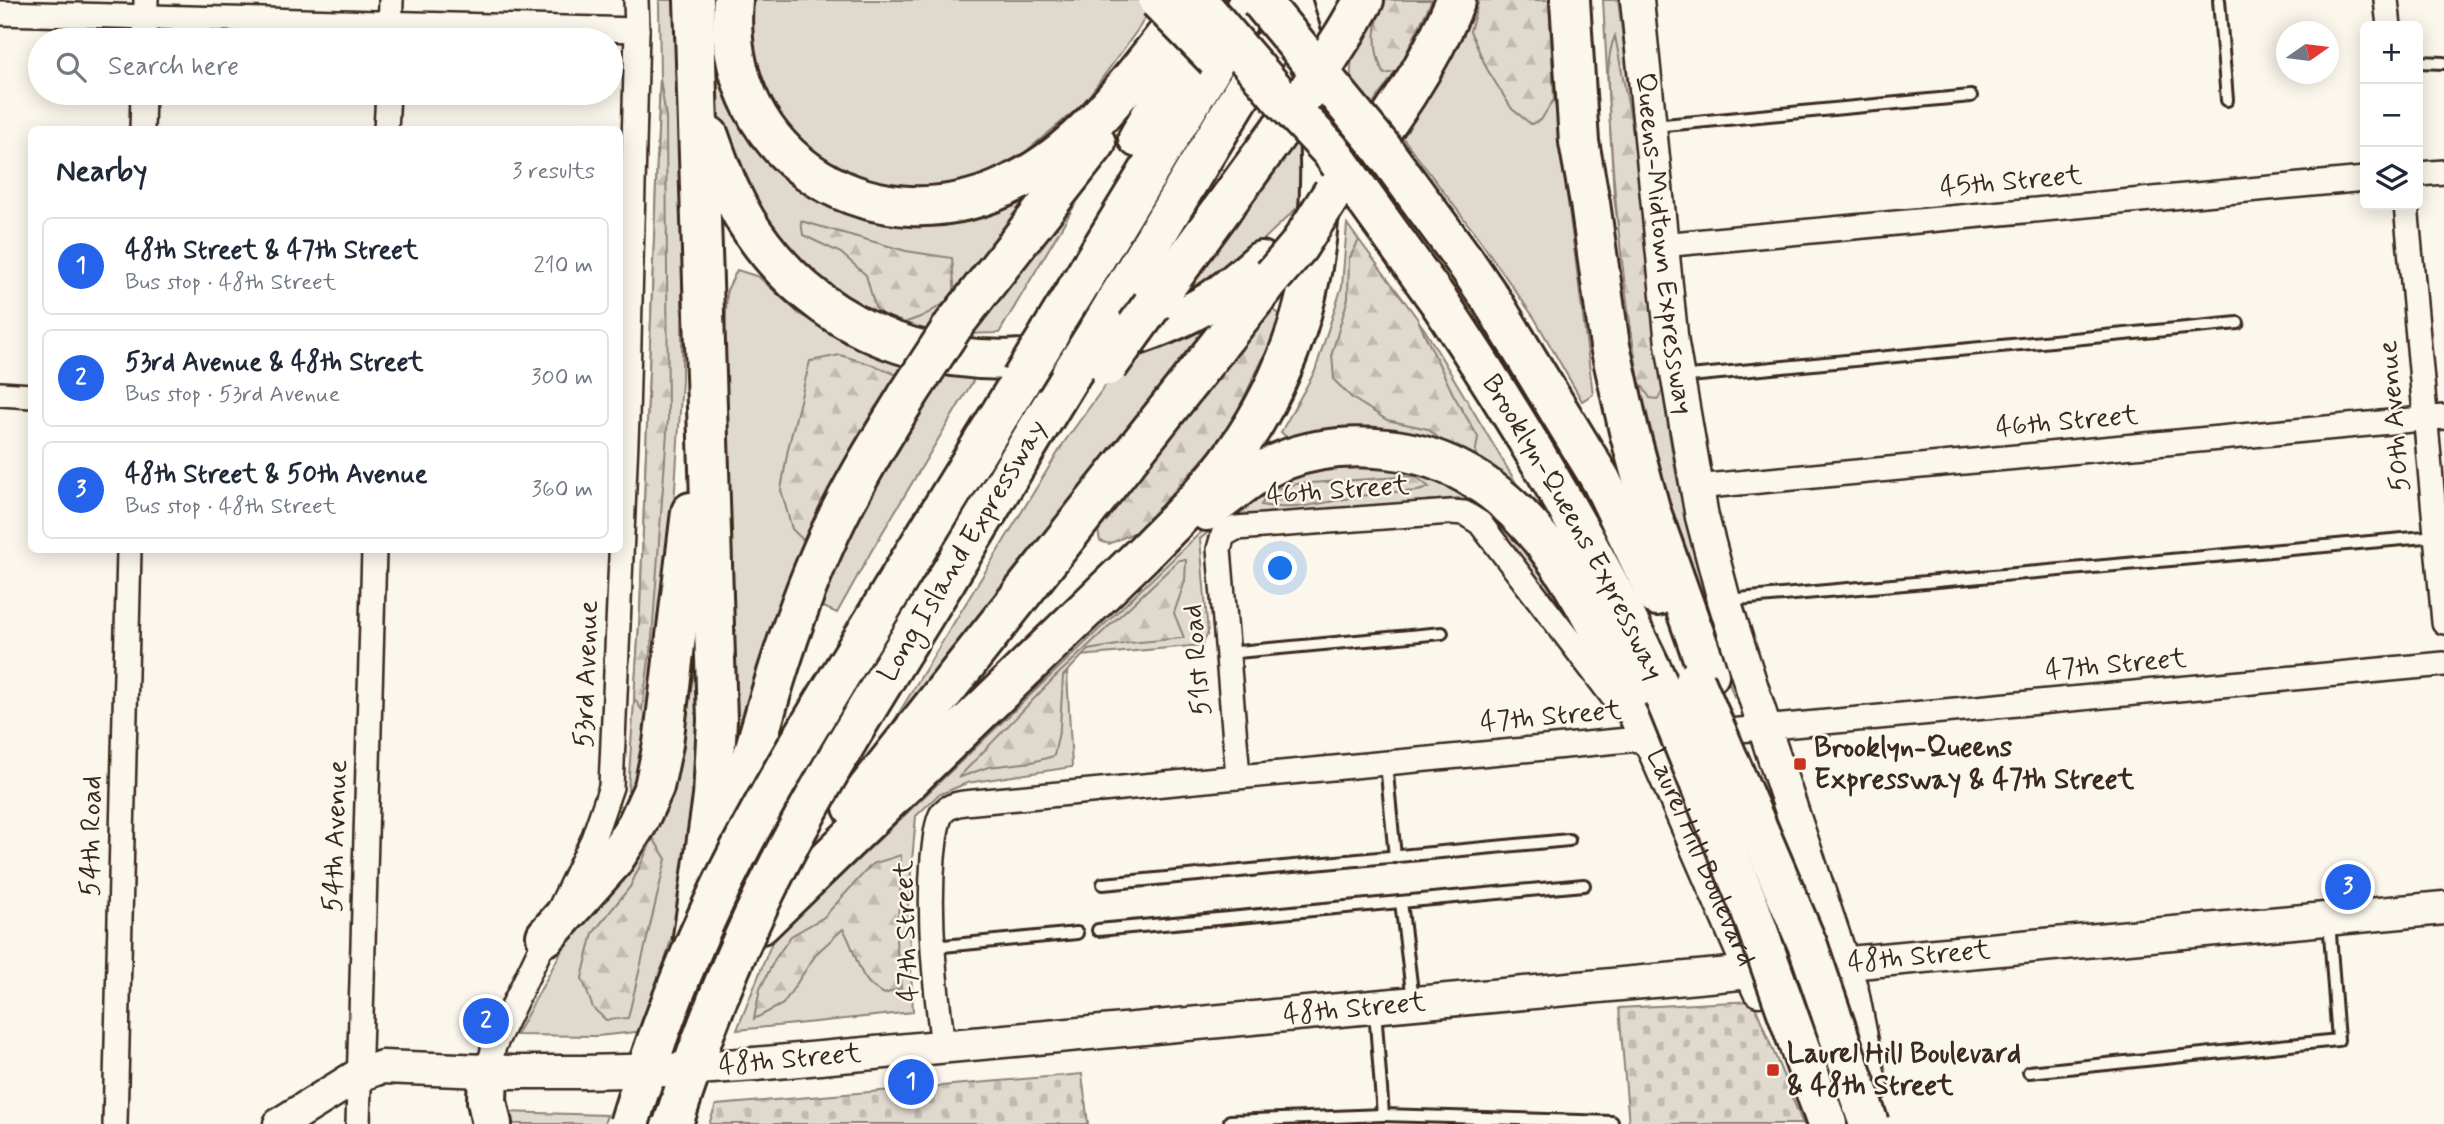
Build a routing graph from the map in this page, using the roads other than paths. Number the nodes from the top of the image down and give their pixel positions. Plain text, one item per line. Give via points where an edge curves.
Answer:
1 (636, 0) edge
2 (694, 0) edge
3 (733, 0) edge
4 (1294, 0) edge
5 (1455, 0) edge
6 (1570, 0) edge
7 (1586, 0) edge
8 (2219, 0) edge
9 (2386, 0) edge
10 (1644, 1) edge
11 (1242, 4) edge
12 (1179, 7) edge
13 (0, 13) edge
14 (1355, 15) edge
15 (146, 19) edge
16 (390, 21) edge
17 (2388, 21) edge
18 (582, 28) edge
19 (623, 29) edge
20 (637, 30) junction
21 (2423, 62) edge
22 (2444, 63) edge
23 (697, 93) junction
24 (1971, 96) dead end
25 (2227, 100) dead end
26 (143, 105) edge
27 (387, 105) edge
28 (142, 126) edge
29 (386, 126) edge
30 (1651, 126) junction
31 (1347, 153) junction
32 (2444, 172) edge
33 (2423, 174) edge
34 (2360, 180) edge
35 (1590, 204) junction
36 (2407, 210) edge
37 (1662, 245) junction
38 (1267, 269) junction
39 (2238, 323) dead end
40 (1677, 377) junction
41 (705, 382) junction
42 (0, 394) edge
43 (28, 396) edge
44 (2435, 417) edge
45 (623, 418) edge
46 (1696, 487) junction
47 (1464, 513) joint
48 (975, 533) junction
49 (2436, 536) junction
50 (1221, 540) joint
51 (129, 553) edge
52 (374, 553) edge
53 (619, 553) edge
54 (1144, 553) junction
55 (1724, 600) junction
56 (2444, 622) edge
57 (1442, 633) dead end
58 (1227, 653) junction
59 (2444, 664) edge
60 (1690, 684) junction
61 (1765, 728) junction
62 (1648, 738) junction
63 (1386, 763) junction
64 (1238, 776) junction
65 (1569, 840) dead end
66 (1395, 857) junction
67 (1103, 884) dead end
68 (1584, 885) dead end
69 (1401, 902) junction
70 (2444, 908) edge
71 (2329, 918) junction
72 (761, 923) junction
73 (1098, 930) dead end
74 (1077, 933) dead end
75 (546, 936) junction
76 (933, 947) junction
77 (1843, 964) junction
78 (1752, 973) junction
79 (1413, 1004) junction
80 (1375, 1008) junction
81 (681, 1012) junction
82 (943, 1046) junction
83 (488, 1072) junction
84 (2029, 1073) dead end
85 (359, 1075) junction
86 (1383, 1115) junction
87 (1230, 1121) dead end
88 (1612, 1122) dead end
89 (115, 1124) edge
90 (280, 1124) edge
91 (359, 1124) edge
92 (492, 1124) edge
93 (629, 1124) edge
94 (643, 1124) edge
95 (661, 1124) edge
96 (673, 1124) edge
97 (1826, 1124) edge
98 (1869, 1124) edge
99 (1878, 1124) edge

1 - 20 street, 53rd Avenue
2 - 23 highway
3 - 12 highway via 732,42 743,88 775,142 806,171 845,192 885,205 910,207 976,199 1053,159 1108,109
4 - 48 highway, Long Island Expressway, bridge
4 - 54 highway via 1312,72 1321,151 1318,236 1305,304 1282,371 1249,431 1197,499
5 - 31 highway via 1415,81
6 - 35 highway via 1579,142
7 - 35 highway
8 - 25 lane
9 - 17 street
10 - 30 street, Queens-Midtown Expressway
11 - 60 highway, Brooklyn-Queens Expressway, bridge via 1381,148 1464,260 1601,480 1646,572
11 - 93 highway, Long Island Expressway, bridge via 1054,326 774,786 699,937
12 - 31 highway, Brooklyn-Queens Expressway, bridge
12 - 81 highway, bridge via 1136,92 953,327 908,395 825,543 772,692
13 - 15 street
14 - 48 highway, bridge via 1304,97 1070,420
15 - 16 street
16 - 18 street
19 - 20 street
20 - 45 street, 53rd Avenue
21 - 22 lane
23 - 38 highway via 730,193 779,264 849,321 923,351 1002,362 1094,349 1171,323
23 - 41 highway
24 - 30 lane
26 - 28 street
27 - 29 street
30 - 37 street, Queens-Midtown Expressway
31 - 38 highway, bridge via 1333,192 1298,247
31 - 60 highway, Brooklyn-Queens Expressway, bridge via 1550,476 1603,570
32 - 33 street
34 - 37 street, 45th Street
35 - 60 highway via 1602,298 1629,431 1660,538
36 - 44 street, 50th Avenue
37 - 40 street, Queens-Midtown Expressway
38 - 72 highway
39 - 40 lane
40 - 46 street, Queens-Midtown Expressway
41 - 75 highway via 663,744 654,787 613,862
41 - 81 highway via 716,758
42 - 43 street
44 - 46 street, 46th Street
44 - 49 street, 50th Avenue
46 - 55 street
47 - 50 street, 46th Street via 1241,527
47 - 62 street, Laurel Hill Boulevard via 1480,523
48 - 96 highway, Long Island Expressway, bridge via 838,756 767,888 710,1020
49 - 55 lane
49 - 56 street, 50th Avenue
50 - 58 street, 51st Road
51 - 89 street, 54th Road
52 - 85 street, 54th Avenue
53 - 75 street, 53rd Avenue via 611,787 598,828
54 - 62 highway via 1253,476 1294,457 1326,449 1376,447 1450,464 1500,495 1556,560 1608,650
54 - 72 highway
55 - 61 street
57 - 58 lane
58 - 64 street, 51st Road
59 - 61 street, 47th Street
60 - 97 highway, Brooklyn-Queens Expressway, bridge via 1750,908
60 - 98 highway, bridge via 1726,715
61 - 62 street, 47th Street
61 - 77 street
62 - 63 street, 47th Street
62 - 78 street, Laurel Hill Boulevard
63 - 64 street, 47th Street
63 - 66 lane
64 - 76 street, 47th Street via 951,807 941,816 934,846
65 - 66 lane
66 - 67 lane
68 - 69 lane
69 - 73 lane
69 - 79 lane
70 - 71 street, 48th Street
71 - 77 street, 48th Street
71 - 84 lane via 2338,1040
72 - 95 highway via 724,970 706,1003
74 - 76 lane
75 - 83 street, 53rd Avenue via 494,1046
76 - 82 street, 47th Street
77 - 78 street, 48th Street
77 - 99 street
78 - 79 street, 48th Street
78 - 97 street, Laurel Hill Boulevard
79 - 80 street, 48th Street
80 - 82 street, 48th Street
80 - 86 lane
81 - 94 highway
82 - 83 street, 48th Street, bridge via 668,1070
83 - 85 street, 48th Street via 382,1067
83 - 92 highway via 486,1101
85 - 90 street, 48th Street
85 - 91 street, 54th Avenue
86 - 87 lane
86 - 88 lane

